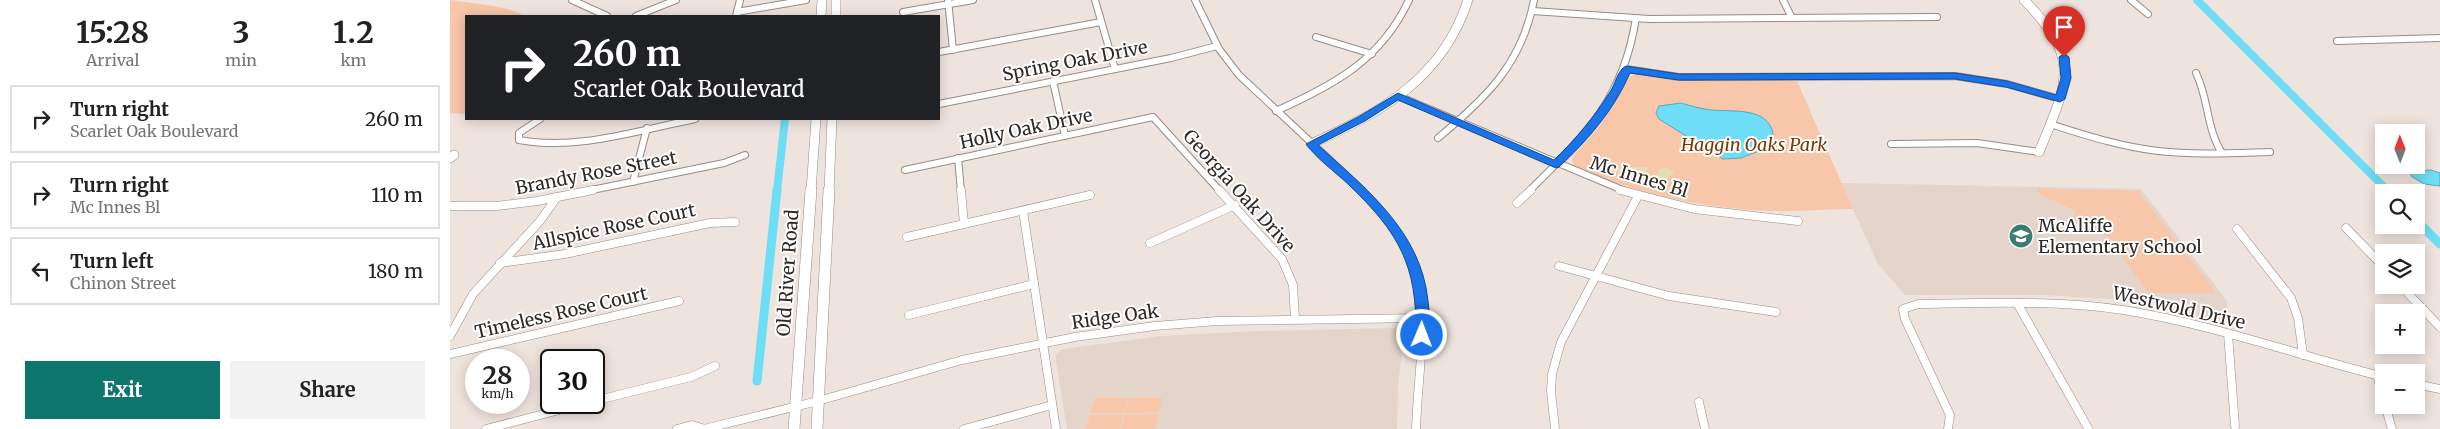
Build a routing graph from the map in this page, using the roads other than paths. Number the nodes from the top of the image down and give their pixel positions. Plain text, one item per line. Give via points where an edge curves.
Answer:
1 (572, 0) edge
2 (676, 0) edge
3 (740, 0) edge
4 (806, 0) edge
5 (822, 0) edge
6 (836, 0) edge
7 (973, 0) edge
8 (1095, 0) edge
9 (1196, 0) edge
10 (1409, 0) edge
11 (1468, 0) edge
12 (1534, 0) edge
13 (1783, 0) edge
14 (2024, 0) edge
15 (2131, 0) edge
16 (948, 2) edge
17 (1533, 11) junction
18 (903, 12) dead end
19 (737, 14) edge
20 (2148, 14) dead end
21 (605, 15) edge
22 (638, 15) edge
23 (822, 15) edge
24 (836, 15) edge
25 (1937, 17) dead end
26 (1636, 18) junction
27 (1792, 18) junction
28 (1101, 22) junction
29 (1316, 37) dead end
30 (2440, 38) edge
31 (2337, 41) dead end
32 (1217, 46) junction
33 (952, 50) junction
34 (940, 52) edge
35 (1372, 54) junction
36 (1115, 69) junction
37 (1626, 69) junction
38 (2196, 73) dead end
39 (1053, 81) junction
40 (1398, 96) junction
41 (2060, 99) junction
42 (940, 104) edge
43 (1276, 111) junction
44 (1153, 117) joint
45 (538, 120) edge
46 (690, 120) edge
47 (816, 120) edge
48 (832, 120) edge
49 (1458, 122) junction
50 (2050, 124) junction
51 (647, 128) junction
52 (1065, 136) junction
53 (1438, 138) dead end
54 (1311, 144) junction
55 (1891, 144) dead end
56 (2038, 152) joint
57 (2270, 152) dead end
58 (2222, 153) junction
59 (745, 155) dead end
60 (958, 158) junction
61 (1556, 165) junction
62 (905, 170) dead end
63 (633, 182) junction
64 (1090, 195) dead end
65 (1638, 196) junction
66 (557, 197) junction
67 (1517, 203) dead end
68 (1235, 206) junction
69 (452, 208) edge
70 (1022, 210) junction
71 (1798, 221) dead end
72 (735, 222) dead end
73 (964, 224) junction
74 (2346, 228) dead end
75 (2237, 229) dead end
76 (907, 237) dead end
77 (1150, 242) dead end
78 (2375, 259) edge
79 (500, 263) junction
80 (1559, 266) dead end
81 (1596, 276) junction
82 (1034, 284) junction
83 (2409, 294) edge
84 (679, 301) dead end
85 (2018, 303) junction
86 (1776, 312) dead end
87 (909, 315) dead end
88 (1423, 318) junction
89 (1295, 319) junction
90 (453, 327) edge
91 (2440, 327) edge
92 (2228, 334) junction
93 (450, 336) edge
94 (1043, 343) junction
95 (450, 354) edge
96 (2303, 355) junction
97 (715, 366) dead end
98 (2375, 375) edge
99 (2425, 386) edge
100 (2440, 389) edge
101 (605, 398) edge
102 (818, 401) junction
103 (1699, 402) dead end
104 (796, 405) junction
105 (1052, 405) junction
106 (544, 414) edge
107 (2388, 414) edge
108 (2235, 426) dead end
109 (2088, 428) edge
110 (486, 429) edge
111 (677, 429) edge
112 (705, 429) edge
113 (794, 429) edge
114 (816, 429) edge
115 (964, 429) edge
116 (1056, 429) edge
117 (1416, 429) edge
118 (1555, 429) edge
119 (1705, 429) edge
120 (1948, 429) edge
121 (2392, 429) edge

1 - 21 street
2 - 22 street
3 - 19 street
4 - 19 street
5 - 23 main road
6 - 24 main road
7 - 16 street
8 - 28 street
9 - 32 street
10 - 35 street via 1393,32
11 - 40 main road via 1461,23 1448,45 1427,71
12 - 17 street
13 - 27 street
14 - 41 main road via 2049,26 2060,46 2066,78
15 - 20 street
16 - 18 street
16 - 33 street
17 - 26 street
17 - 49 street via 1524,40 1509,68 1490,92
25 - 27 street
26 - 27 street
26 - 37 street
28 - 33 street
28 - 36 street
29 - 35 street
30 - 31 street
32 - 36 street, Spring Oak Drive
32 - 43 street via 1239,75
33 - 34 street
35 - 43 street via 1334,83
36 - 39 street, Spring Oak Drive
37 - 41 street via 1679,77 1955,76 2007,84
37 - 61 street via 1602,114
38 - 58 street via 2202,85 2210,133
39 - 42 street, Spring Oak Drive
39 - 52 street
40 - 49 street, Mc Innes Bl
40 - 54 main road via 1362,119
41 - 50 main road
43 - 54 street
44 - 52 street, Holly Oak Drive
44 - 68 street, Georgia Oak Drive
45 - 51 street via 518,137 523,142 568,142
46 - 51 street
47 - 104 main road, Old River Road
48 - 102 main road, Old River Road
49 - 53 street
49 - 61 street, Mc Innes Bl
50 - 56 main road
50 - 58 street via 2134,147
51 - 63 street
52 - 60 street, Holly Oak Drive
54 - 88 street via 1375,204 1398,232 1417,274
55 - 56 street via 1974,143
57 - 58 street
59 - 63 street, Brandy Rose Street via 724,163
60 - 62 street, Holly Oak Drive
60 - 73 street
61 - 65 street, Mc Innes Bl
61 - 67 street
63 - 66 street, Brandy Rose Street
64 - 70 street
65 - 71 street, Mc Innes Bl via 1720,213
65 - 81 street
66 - 69 street, Brandy Rose Street via 517,204
66 - 79 street via 540,221
68 - 77 street
68 - 89 street, Georgia Oak Drive via 1282,259 1293,285
70 - 73 street
70 - 82 street
72 - 79 street, Allspice Rose Court via 710,223 566,254
73 - 76 street
74 - 78 street
75 - 96 street via 2291,298 2298,318
79 - 90 street via 473,294
80 - 81 street
81 - 86 street via 1705,304
81 - 118 street via 1556,357 1551,391
82 - 87 street
82 - 94 street
83 - 91 street
84 - 95 street, Timeless Rose Court
85 - 92 street, Westwold Drive via 2123,310 2178,320
85 - 109 street
85 - 120 street, Westwold Drive via 1918,304 1904,309 1905,319 1950,415
88 - 89 street, Ridge Oak
88 - 117 street
89 - 94 street, Ridge Oak via 1178,324
90 - 93 street
92 - 96 street, Westwold Drive
92 - 108 street
94 - 102 street, Ridge Oak via 962,360
94 - 105 street
96 - 98 street, Westwold Drive
97 - 101 street via 690,377
99 - 100 street
102 - 104 street, Ridge Oak
102 - 114 main road, Old River Road
103 - 119 street
104 - 112 street, Ridge Oak
104 - 113 main road, Old River Road
105 - 115 street
105 - 116 street
106 - 110 street
107 - 121 street
111 - 112 street via 692,425

